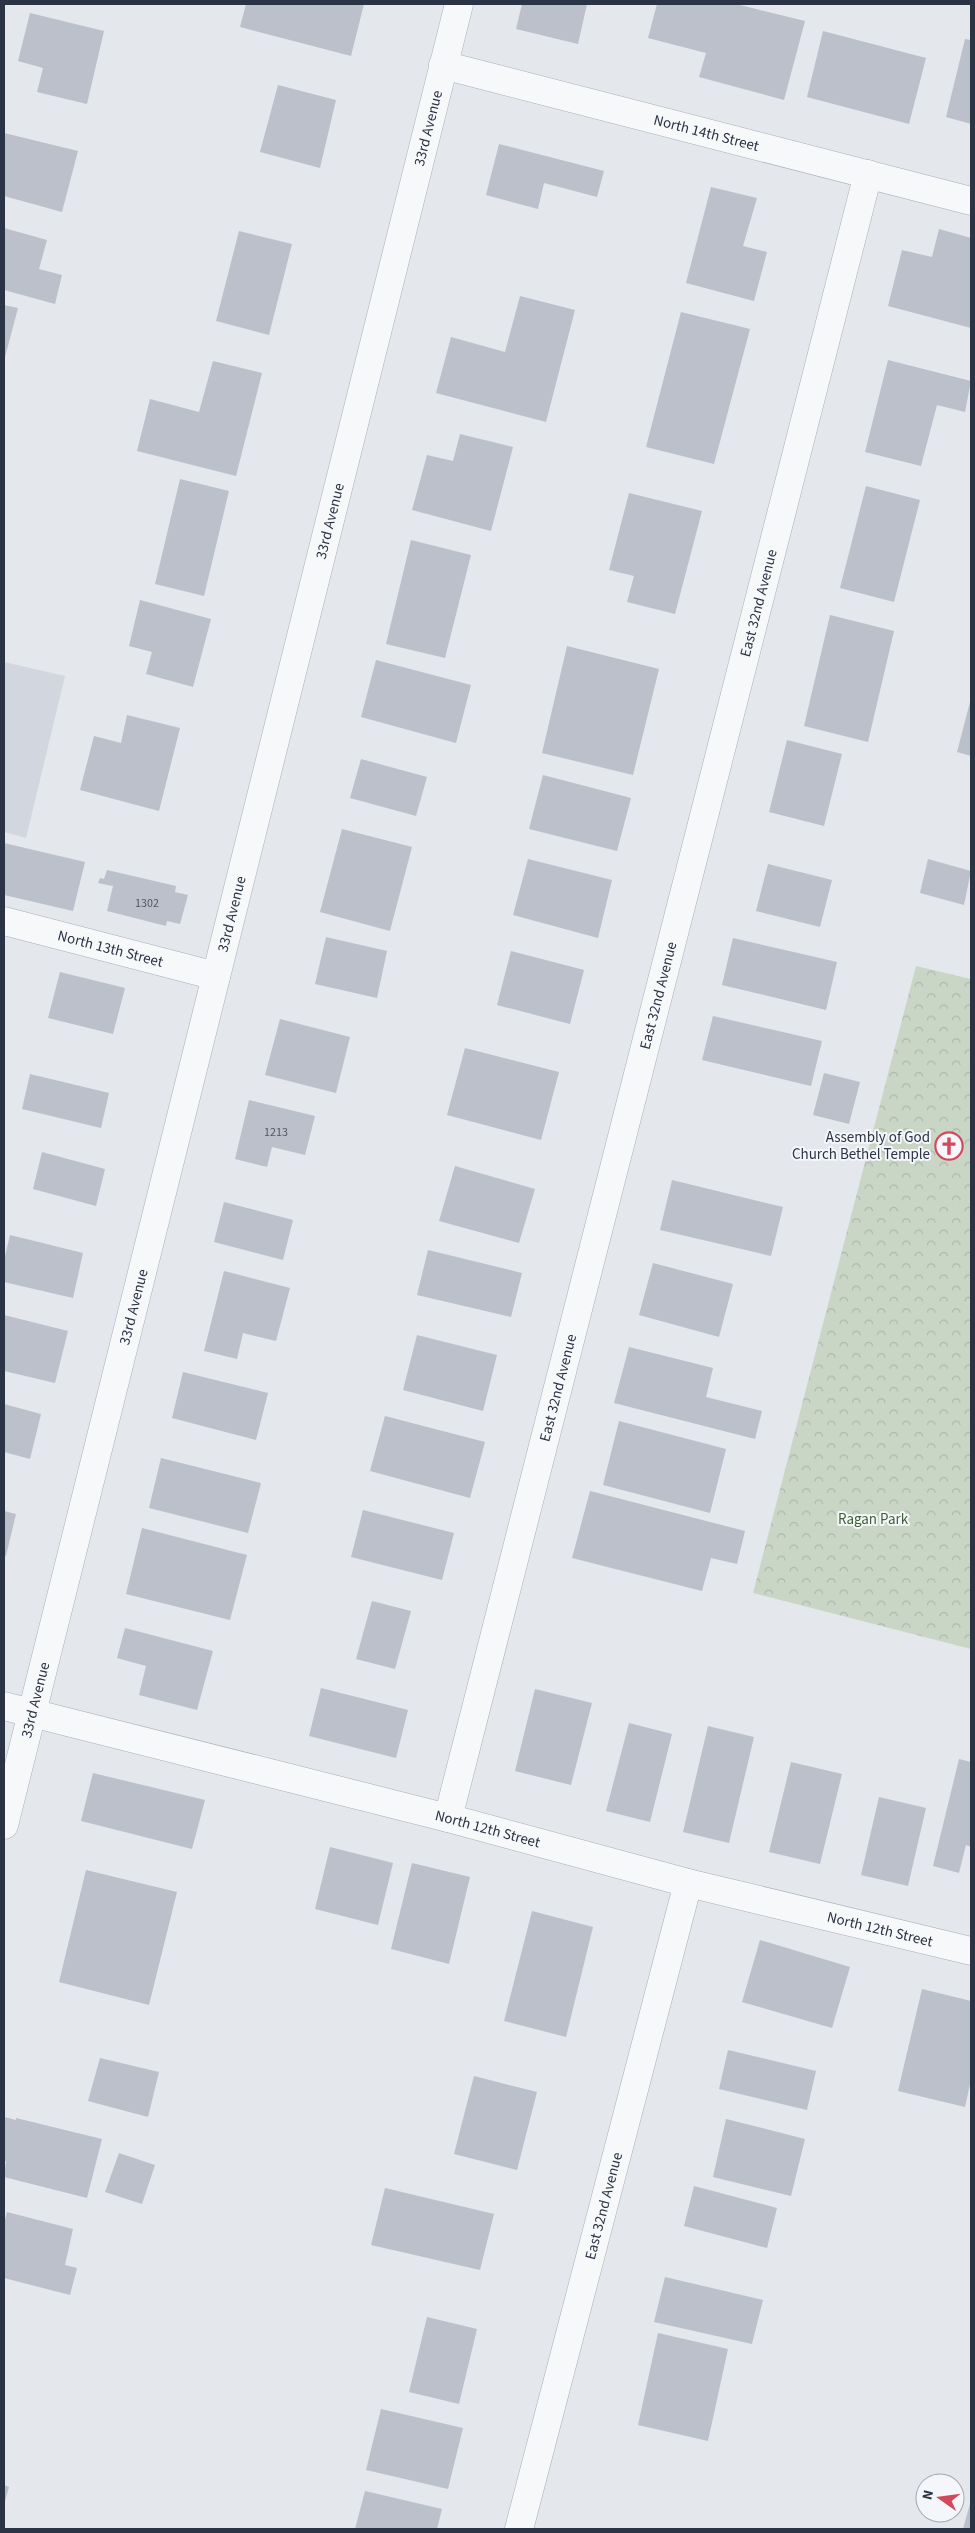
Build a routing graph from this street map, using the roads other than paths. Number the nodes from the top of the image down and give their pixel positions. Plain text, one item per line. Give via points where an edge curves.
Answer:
1 (459, 4) edge
2 (443, 65) junction
3 (868, 174) junction
4 (971, 201) edge
5 (4, 921) edge
6 (216, 976) junction
7 (4, 1706) edge
8 (32, 1713) junction
9 (448, 1818) junction
10 (4, 1825) edge
11 (688, 1883) junction
12 (971, 1951) edge
13 (519, 2529) edge

1 - 2 street, 33rd Avenue
2 - 3 street, North 14th Street
2 - 6 street, 33rd Avenue
3 - 4 street, North 14th Street
3 - 9 street, East 32nd Avenue
5 - 6 street, North 13th Street
6 - 8 street, 33rd Avenue
7 - 8 street, North 12th Street
8 - 9 street, North 12th Street
8 - 10 street, 33rd Avenue
9 - 11 street, North 12th Street
11 - 12 street, North 12th Street
11 - 13 street, East 32nd Avenue

